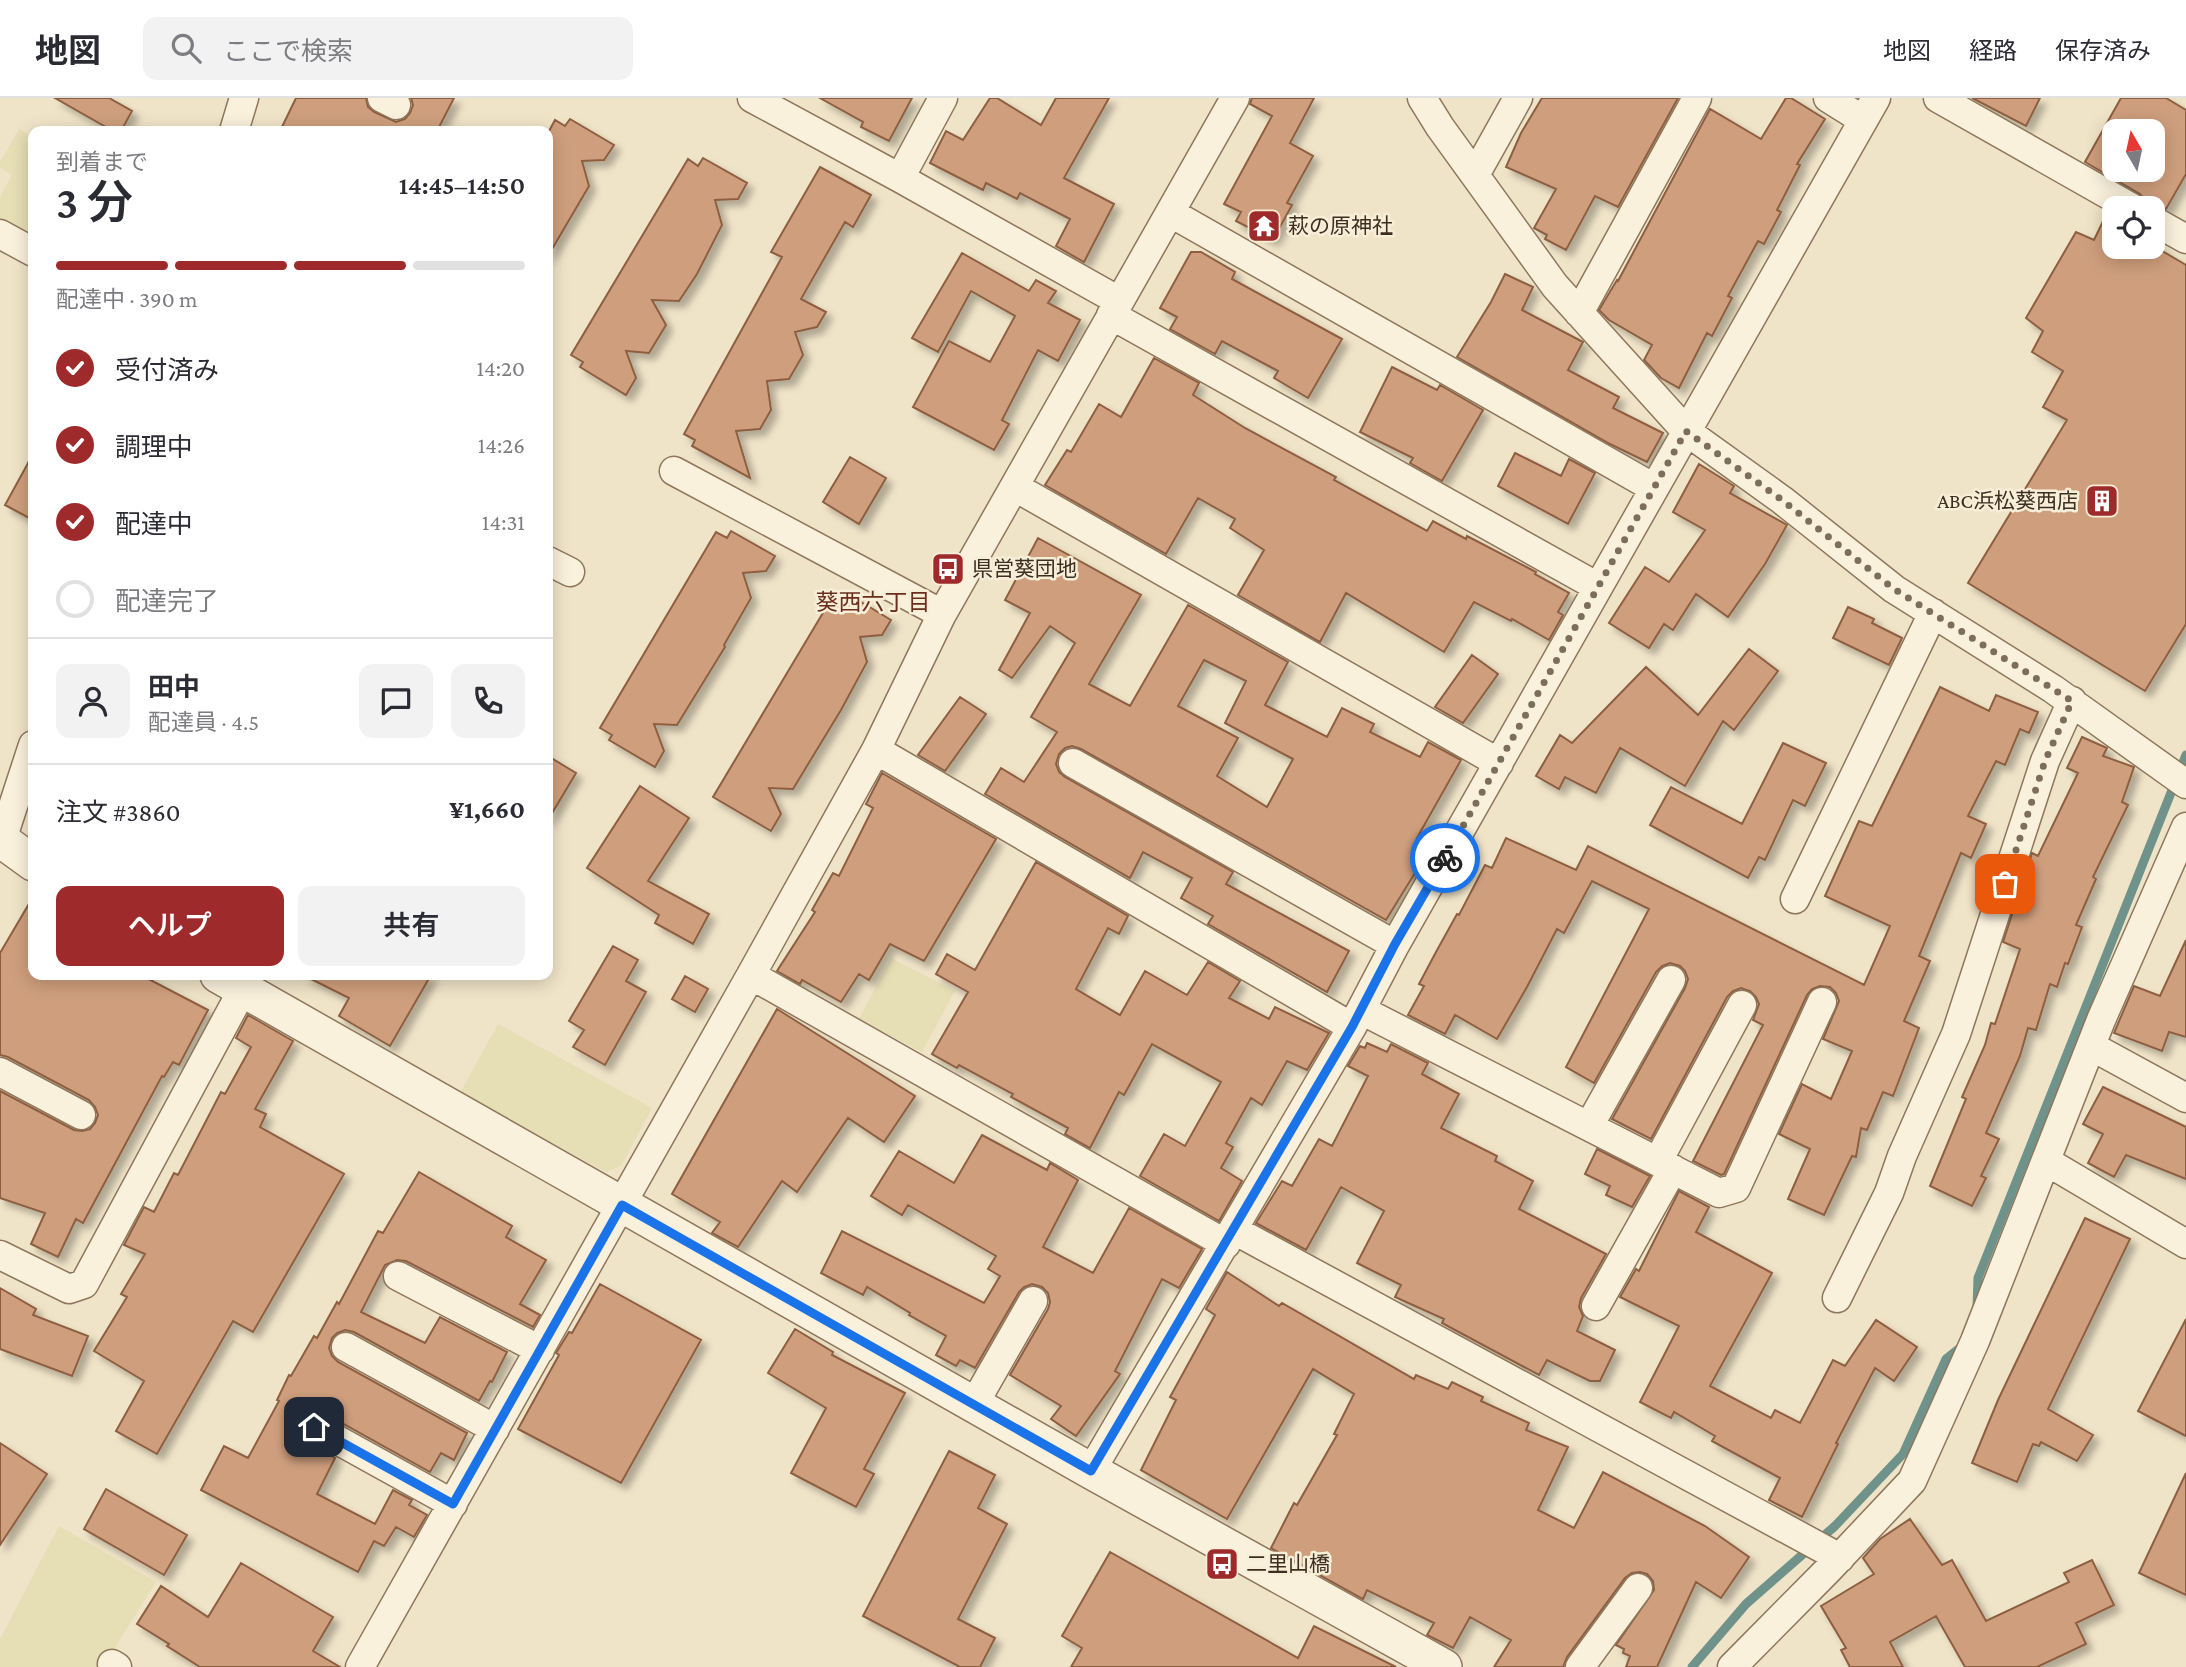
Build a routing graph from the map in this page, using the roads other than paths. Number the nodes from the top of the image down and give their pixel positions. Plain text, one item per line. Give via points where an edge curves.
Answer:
1 (244, 98) edge
2 (752, 98) edge
3 (943, 98) edge
4 (1235, 98) edge
5 (1422, 98) edge
6 (1518, 98) edge
7 (1697, 98) edge
8 (1828, 98) edge
9 (1938, 98) edge
10 (1870, 109) edge
11 (236, 126) edge
12 (1475, 175) junction
13 (900, 178) junction
14 (2111, 196) edge
15 (1171, 213) junction
16 (2165, 227) edge
17 (0, 234) edge
18 (2186, 239) edge
19 (28, 249) edge
20 (1115, 308) junction
21 (1579, 313) junction
22 (1686, 431) junction
23 (674, 471) dead end
24 (1015, 487) junction
25 (1654, 488) junction
26 (1598, 587) junction
27 (942, 614) junction
28 (1933, 614) junction
29 (2072, 701) junction
30 (876, 750) junction
31 (28, 760) edge
32 (1073, 763) dead end
33 (1499, 763) junction
34 (2186, 784) edge
35 (2186, 827) edge
36 (1, 842) edge
37 (28, 860) edge
38 (1795, 899) dead end
39 (1395, 944) junction
40 (751, 975) junction
41 (234, 980) edge
42 (1671, 980) dead end
43 (1822, 1002) dead end
44 (1742, 1005) dead end
45 (1357, 1018) junction
46 (2091, 1046) junction
47 (0, 1072) edge
48 (2186, 1098) edge
49 (82, 1115) dead end
50 (1589, 1126) junction
51 (2046, 1161) junction
52 (1666, 1165) junction
53 (622, 1205) junction
54 (1230, 1237) junction
55 (2186, 1244) edge
56 (0, 1255) edge
57 (398, 1276) dead end
58 (1837, 1298) dead end
59 (1034, 1301) dead end
60 (1596, 1306) dead end
61 (346, 1347) dead end
62 (540, 1350) junction
63 (974, 1404) junction
64 (314, 1427) dead end
65 (495, 1429) junction
66 (1091, 1471) junction
67 (453, 1504) junction
68 (1840, 1558) junction
69 (1638, 1588) dead end
70 (360, 1667) edge
71 (1444, 1667) edge
72 (1580, 1667) edge
73 (1732, 1667) edge

1 - 11 street
2 - 13 street
3 - 13 street
4 - 15 street
5 - 12 street
6 - 12 street
7 - 21 street
8 - 10 street
9 - 14 street
10 - 22 street
12 - 21 street
13 - 20 street
15 - 20 street
15 - 25 street
16 - 18 street
17 - 19 street
20 - 24 street
20 - 26 street
21 - 22 street
22 - 25 street
22 - 28 street
23 - 27 street
24 - 27 street
24 - 33 street
25 - 26 street
26 - 33 street
27 - 30 street
28 - 29 street
28 - 38 street
29 - 34 street
29 - 58 street via 2045,761 1956,1034 1889,1193
30 - 40 street
30 - 45 street
31 - 36 street
32 - 39 street
33 - 39 street
35 - 46 street
36 - 37 street
39 - 45 street
40 - 53 street
40 - 54 street
41 - 53 street
41 - 56 street via 84,1284 69,1289
42 - 50 street
43 - 52 street via 1736,1188 1719,1193
44 - 52 street
45 - 50 street
45 - 54 street
46 - 48 street
46 - 51 street
47 - 49 street
50 - 52 street
51 - 55 street
51 - 68 street via 1975,1341 1912,1481
52 - 60 street
53 - 62 street
53 - 63 street
54 - 66 street
54 - 68 street
57 - 62 street
59 - 63 street
61 - 65 street
62 - 65 street
63 - 66 street
64 - 67 street
65 - 67 street
66 - 71 street
67 - 70 street
68 - 73 street
69 - 72 street

